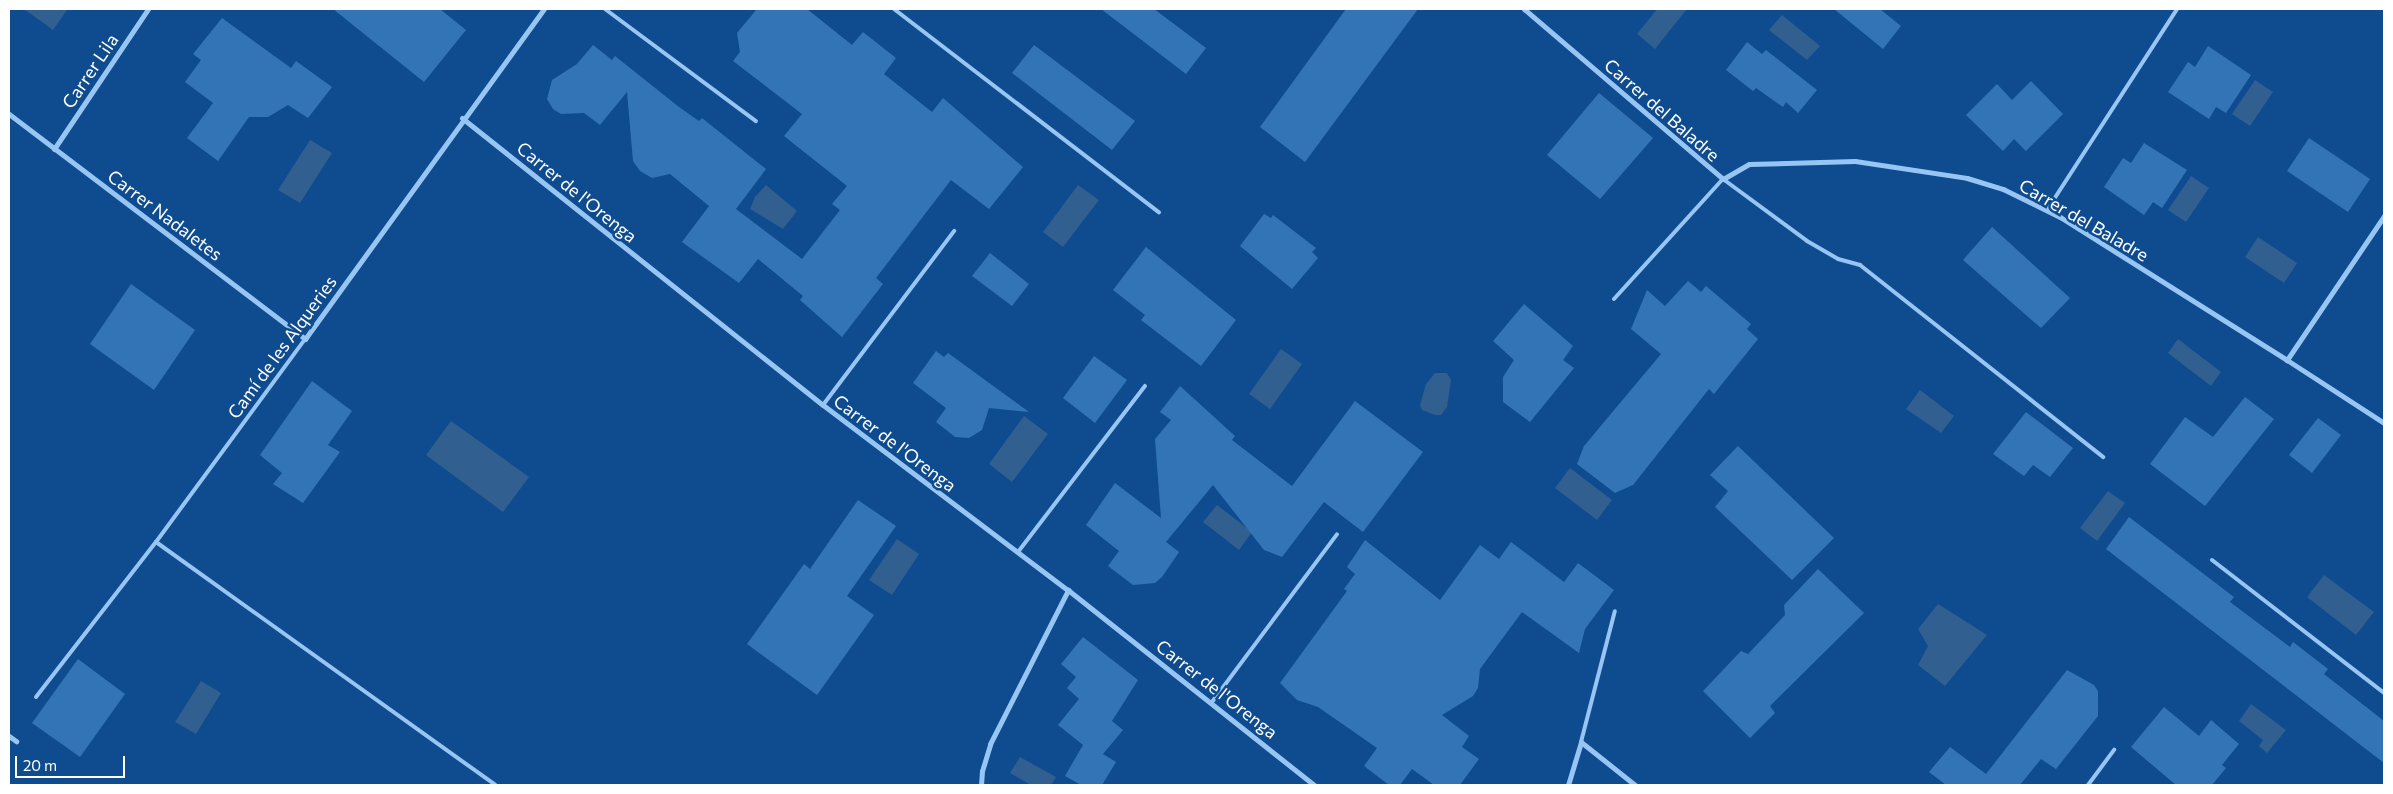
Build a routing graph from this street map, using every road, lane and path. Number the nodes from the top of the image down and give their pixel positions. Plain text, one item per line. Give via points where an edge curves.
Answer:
1 (148, 9) edge
2 (544, 9) edge
3 (605, 9) edge
4 (894, 9) edge
5 (1524, 9) edge
6 (2178, 9) edge
7 (9, 114) edge
8 (462, 118) junction
9 (756, 121) dead end
10 (54, 149) junction
11 (1723, 179) junction
12 (2047, 210) junction
13 (1158, 212) dead end
14 (2384, 216) edge
15 (954, 231) dead end
16 (1614, 298) dead end
17 (306, 339) junction
18 (2287, 360) junction
19 (1145, 386) dead end
20 (823, 405) junction
21 (2384, 423) edge
22 (2103, 457) dead end
23 (1337, 534) dead end
24 (156, 542) junction
25 (1018, 552) junction
26 (2212, 560) dead end
27 (1068, 590) junction
28 (1615, 611) dead end
29 (2384, 693) edge
30 (36, 697) dead end
31 (1212, 702) junction
32 (9, 736) edge
33 (16, 741) dead end
34 (1581, 742) junction
35 (2114, 750) dead end
36 (495, 785) edge
37 (981, 785) edge
38 (1314, 785) edge
39 (1568, 785) edge
40 (1635, 785) edge
41 (2088, 785) edge

1 - 10 street, Carrer Lila
2 - 8 street, Camí de les Alqueries
3 - 9 lane
4 - 13 lane
5 - 11 street, Carrer del Baladre
6 - 12 lane
7 - 10 street, Carrer Nadaletes
8 - 17 street, Camí de les Alqueries
8 - 20 street, Carrer de l'Orenga
10 - 17 street, Carrer Nadaletes
11 - 12 street, Carrer del Baladre via 1749,164 1818,160 1882,163 1967,178 2002,188
11 - 16 lane
11 - 22 lane via 1807,241 1838,258 1860,265
12 - 18 street, Carrer del Baladre
14 - 18 street
15 - 20 lane
17 - 24 lane, Camí de les Alqueries
18 - 21 street, Carrer del Baladre
19 - 25 lane
20 - 25 street, Carrer de l'Orenga
23 - 31 lane
24 - 30 lane, Camí de les Alqueries
24 - 36 lane
25 - 27 street, Carrer de l'Orenga
26 - 29 lane
27 - 31 street, Carrer de l'Orenga
27 - 37 street via 990,744
28 - 34 lane
31 - 38 street, Carrer de l'Orenga
32 - 33 street
34 - 39 street
34 - 40 street
35 - 41 lane

